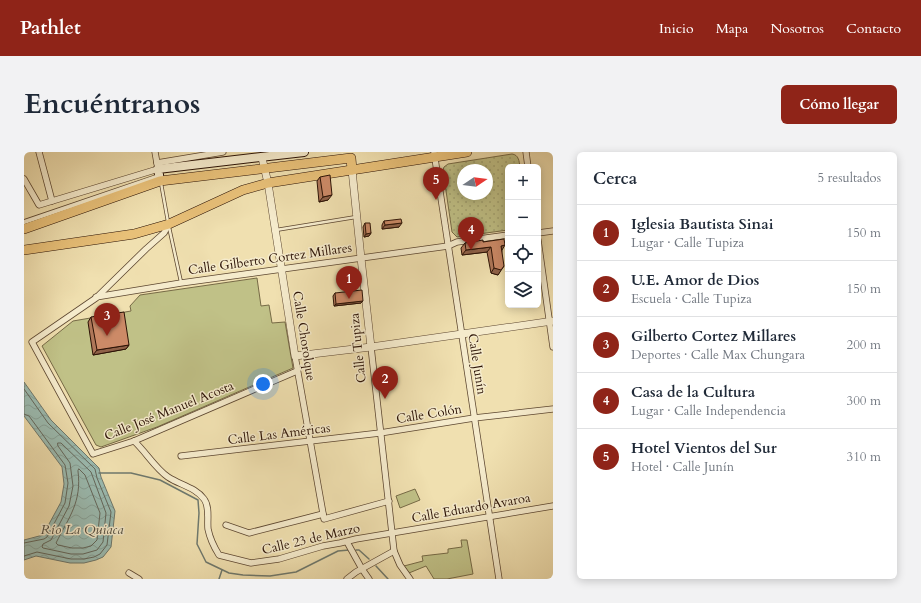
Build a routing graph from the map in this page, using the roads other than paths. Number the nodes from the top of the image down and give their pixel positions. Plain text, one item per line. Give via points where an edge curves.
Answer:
1 (40, 152) edge
2 (155, 152) edge
3 (223, 152) edge
4 (304, 152) edge
5 (467, 152) edge
6 (526, 152) edge
7 (434, 154) edge
8 (261, 155) edge
9 (528, 164) edge
10 (265, 168) junction
11 (352, 170) junction
12 (159, 172) junction
13 (24, 179) edge
14 (268, 183) junction
15 (52, 201) junction
16 (356, 217) junction
17 (24, 222) edge
18 (168, 224) junction
19 (24, 229) edge
20 (274, 230) junction
21 (553, 231) edge
22 (541, 233) edge
23 (505, 235) edge
24 (448, 246) junction
25 (24, 250) edge
26 (360, 258) junction
27 (541, 259) edge
28 (281, 270) junction
29 (181, 283) junction
30 (96, 298) junction
31 (551, 321) edge
32 (461, 335) junction
33 (371, 347) junction
34 (553, 347) edge
35 (295, 356) junction
36 (297, 371) junction
37 (553, 410) edge
38 (474, 418) junction
39 (380, 433) junction
40 (134, 441) junction
41 (310, 442) junction
42 (181, 456) dead end
43 (389, 501) junction
44 (553, 506) edge
45 (324, 516) junction
46 (490, 517) junction
47 (226, 525) dead end
48 (393, 533) junction
49 (347, 542) junction
50 (394, 551) junction
51 (362, 569) junction
52 (129, 572) dead end
53 (139, 579) edge
54 (347, 579) edge
55 (369, 579) edge
56 (410, 579) edge
57 (499, 579) edge

1 - 15 street
2 - 12 street
3 - 12 street
4 - 8 main road
5 - 7 highway
6 - 9 street
7 - 11 highway
7 - 24 street, Calle Junín
8 - 10 street, Calle Chorolque
8 - 12 main road
10 - 11 highway, Calle Tupiza via 351,158
10 - 12 highway
10 - 14 street, Calle Chorolque
11 - 14 highway
11 - 16 street, Calle Tupiza
12 - 15 street
12 - 17 street
12 - 18 lane
12 - 19 highway
13 - 15 street via 39,205
14 - 18 highway via 243,190
14 - 20 street, Calle Chorolque
16 - 20 lane
16 - 26 street, Calle Tupiza
18 - 25 highway via 134,234
18 - 29 lane
18 - 30 street via 164,233
20 - 28 street, Calle Chorolque
21 - 22 street
23 - 24 street, Calle Gilberto Cortez Millares via 457,242
24 - 26 street, Calle Gilberto Cortez Millares
24 - 32 street, Calle Junín
26 - 28 street, Calle Gilberto Cortez Millares
26 - 33 street, Calle Tupiza
27 - 31 street
28 - 29 street, Calle Gilberto Cortez Millares
28 - 35 street, Calle Chorolque
29 - 30 street, Calle Gilberto Cortez Millares
30 - 40 street, Calle José Manuel Acosta via 32,342 93,454
31 - 32 street
31 - 34 street
32 - 33 street
32 - 38 street, Calle Junín
33 - 35 street
33 - 39 street, Calle Tupiza
35 - 36 street, Calle Chorolque
36 - 40 street, Calle José Manuel Acosta
36 - 41 street, Calle Chorolque
37 - 38 street, Calle Colón
38 - 39 street, Calle Colón
38 - 46 street, Calle Junín
39 - 41 street, Calle Las Américas
39 - 43 street, Calle Tupiza
40 - 49 street, Calle 23 de Marzo via 167,476 189,486 205,500 208,507 210,538 219,555 251,563 279,559 322,546
41 - 42 street, Calle Las Américas
41 - 45 street, Calle Chorolque
43 - 45 street
43 - 48 street, Calle Tupiza
44 - 46 street, Calle Eduardo Avaroa
45 - 47 street via 248,533
46 - 48 street, Calle Eduardo Avaroa
46 - 57 street, Calle Junín
48 - 49 street, Calle 23 de Marzo
48 - 50 street, Calle Tupiza
49 - 51 street
50 - 51 street
50 - 56 street, Calle Tupiza via 400,566
51 - 54 street
51 - 55 street
52 - 53 street

